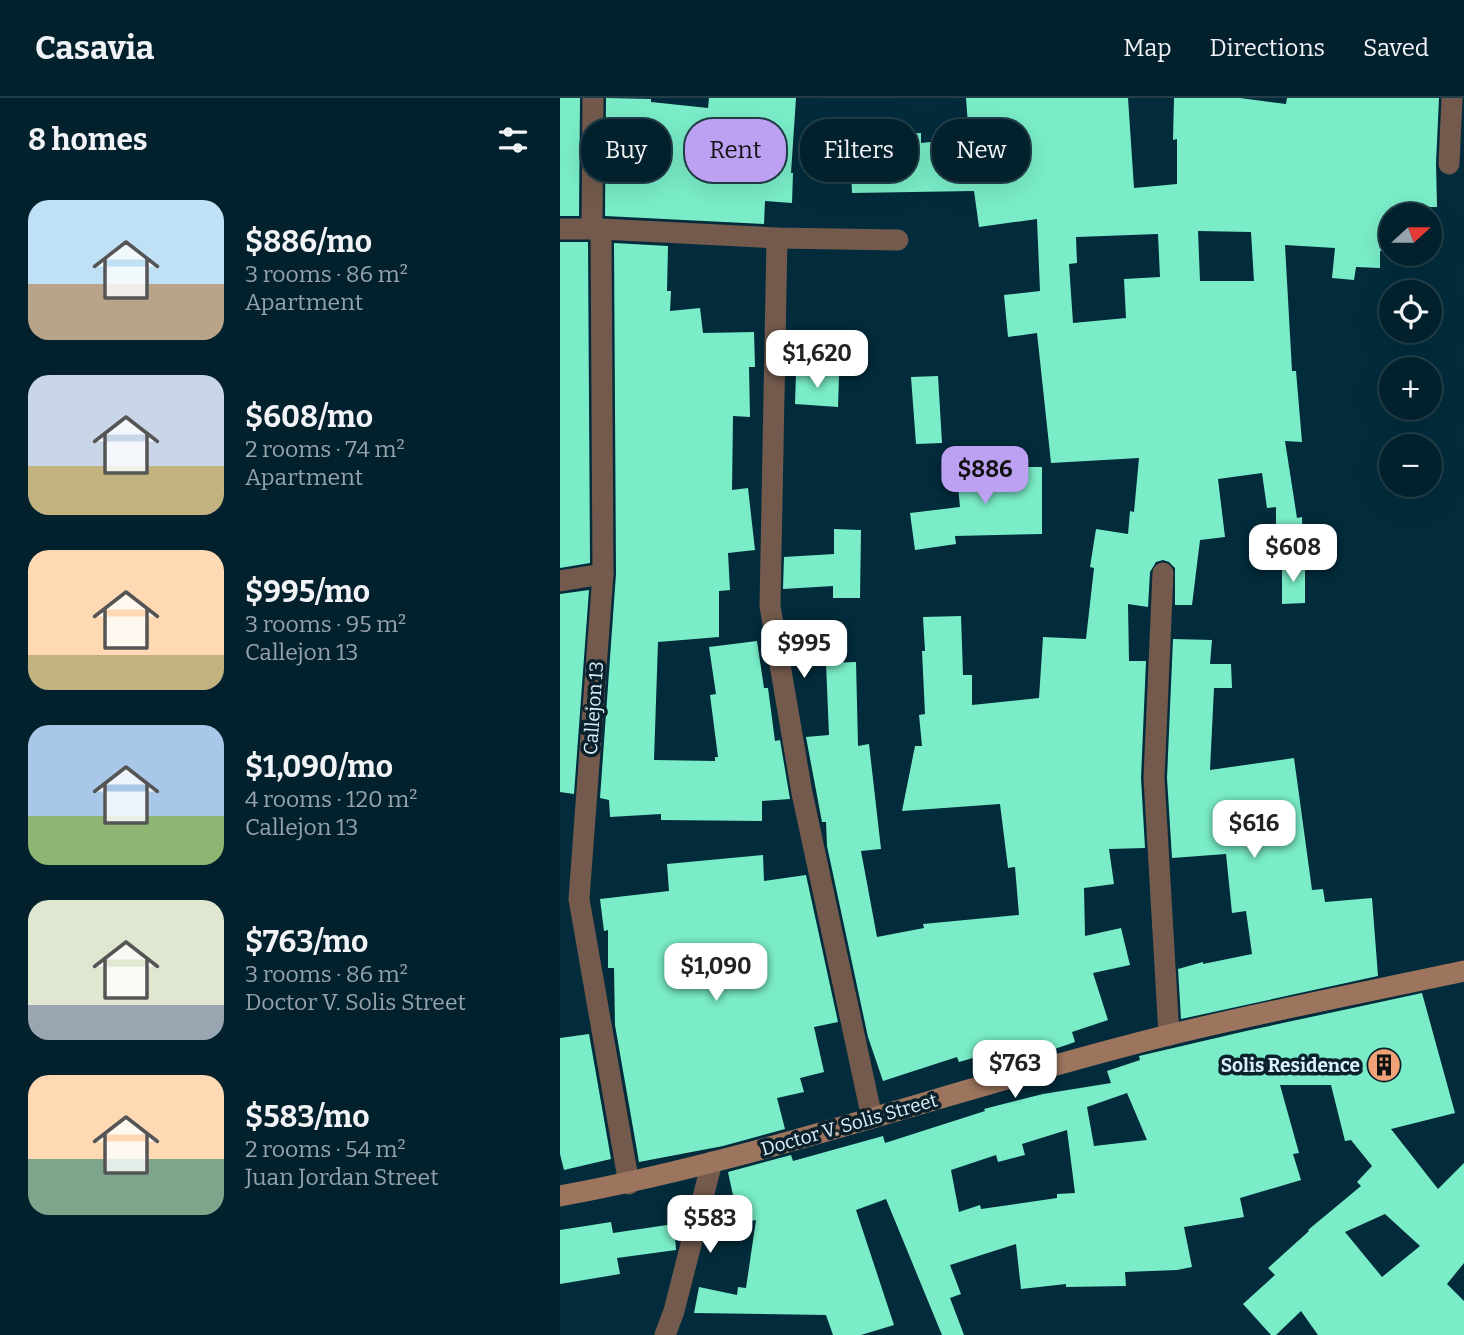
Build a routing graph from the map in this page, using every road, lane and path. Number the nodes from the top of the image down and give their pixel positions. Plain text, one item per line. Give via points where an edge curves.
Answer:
1 (593, 98) edge
2 (1452, 98) edge
3 (1449, 164) dead end
4 (560, 229) edge
5 (597, 229) junction
6 (777, 238) junction
7 (898, 240) dead end
8 (1163, 573) dead end
9 (603, 574) junction
10 (560, 581) edge
11 (1464, 971) edge
12 (1169, 1035) junction
13 (872, 1118) junction
14 (712, 1162) junction
15 (629, 1184) junction
16 (560, 1196) edge
17 (665, 1335) edge

1 - 5 street, Callejon 13
2 - 3 street
4 - 5 street
5 - 6 street
5 - 9 street, Callejon 13
6 - 7 street
6 - 13 street via 770,606 802,793
8 - 12 street via 1154,778
9 - 10 street
9 - 15 street, Callejon 13 via 579,899
11 - 12 street, Doctor V. Solis Street
12 - 13 street, Doctor V. Solis Street
13 - 14 street, Doctor V. Solis Street
14 - 15 street, Doctor V. Solis Street
14 - 17 street
15 - 16 street, Doctor V. Solis Street

